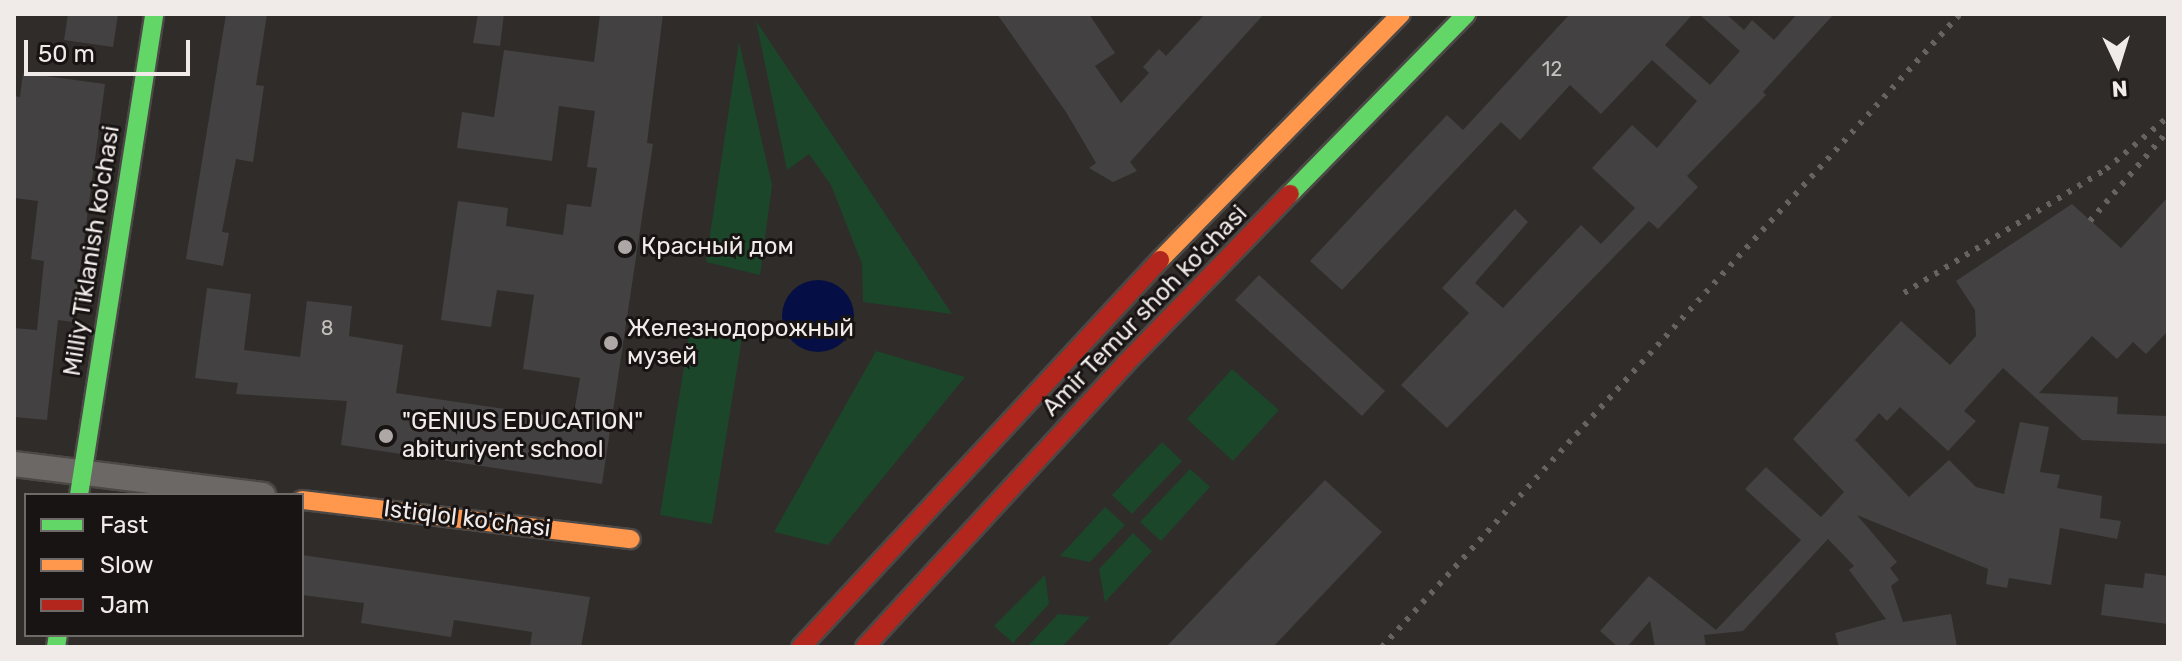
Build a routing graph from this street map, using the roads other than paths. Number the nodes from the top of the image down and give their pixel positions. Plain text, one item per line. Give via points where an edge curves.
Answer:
1 (154, 14) edge
2 (1401, 14) edge
3 (1466, 14) edge
4 (1108, 348) junction
5 (14, 464) edge
6 (80, 484) edge
7 (230, 493) edge
8 (304, 500) edge
9 (631, 539) dead end
10 (801, 647) edge
11 (865, 647) edge

1 - 6 main road, Milliy Tiklanish ko'chasi
2 - 4 main road, Amir Temur shoh ko'chasi
3 - 4 main road, Amir Temur shoh ko'chasi
4 - 10 main road, Amir Temur shoh ko'chasi
4 - 11 main road, Amir Temur shoh ko'chasi
5 - 6 street
6 - 7 street
8 - 9 main road, Istiqlol ko'chasi

